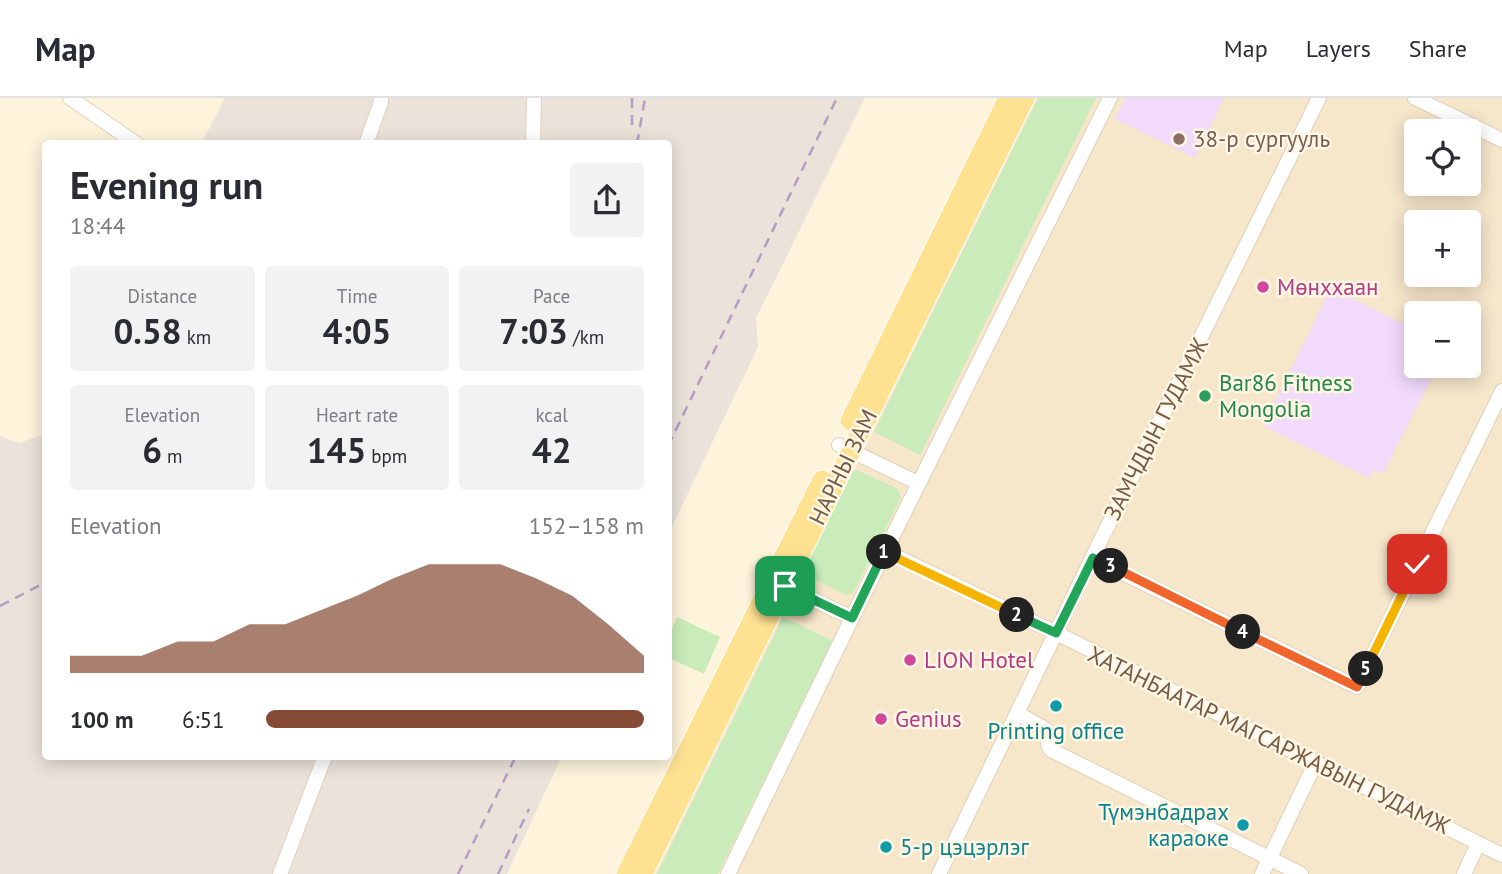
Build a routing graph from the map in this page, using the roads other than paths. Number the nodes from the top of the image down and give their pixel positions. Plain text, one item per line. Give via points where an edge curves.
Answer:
1 (70, 98) edge
2 (381, 98) edge
3 (534, 98) edge
4 (1008, 98) edge
5 (1025, 98) edge
6 (1110, 98) edge
7 (1319, 98) edge
8 (1415, 98) edge
9 (131, 140) edge
10 (367, 140) edge
11 (533, 140) edge
12 (1502, 140) edge
13 (1502, 391) edge
14 (845, 448) junction
15 (918, 483) junction
16 (885, 551) junction
17 (1093, 558) junction
18 (779, 583) junction
19 (852, 618) junction
20 (1056, 633) junction
21 (1017, 713) junction
22 (323, 760) edge
23 (1315, 764) junction
24 (1478, 844) junction
25 (1502, 855) edge
26 (1270, 858) junction
27 (280, 874) edge
28 (626, 874) edge
29 (643, 874) edge
30 (728, 874) edge
31 (939, 874) edge
32 (1262, 874) edge
33 (1301, 874) edge
34 (1464, 874) edge

1 - 9 street
2 - 10 street
3 - 11 street
4 - 14 main road, НАРНЫ ЗАМ
5 - 14 main road, НАРНЫ ЗАМ
6 - 15 street
7 - 17 street, ЗАМЧДЫН ГУДАМЖ
8 - 12 street
13 - 17 street via 1357,687
14 - 15 street
14 - 18 main road, НАРНЫ ЗАМ
15 - 16 street
16 - 19 street
16 - 20 street, ХАТАНБААТАР МАГСАРЖАВЫН ГУДАМЖ
17 - 20 street, ЗАМЧДЫН ГУДАМЖ
18 - 19 street
18 - 28 main road, НАРНЫ ЗАМ
18 - 29 main road, НАРНЫ ЗАМ
19 - 30 street
20 - 21 street, ЗАМЧДЫН ГУДАМЖ
20 - 23 street, ХАТАНБААТАР МАГСАРЖАВЫН ГУДАМЖ
21 - 26 street via 1047,730 1051,750
21 - 31 street, ЗАМЧДЫН ГУДАМЖ
22 - 27 street
23 - 24 street, ХАТАНБААТАР МАГСАРЖАВЫН ГУДАМЖ
23 - 26 street
24 - 25 street, ХАТАНБААТАР МАГСАРЖАВЫН ГУДАМЖ
24 - 34 street
26 - 32 street
26 - 33 street

